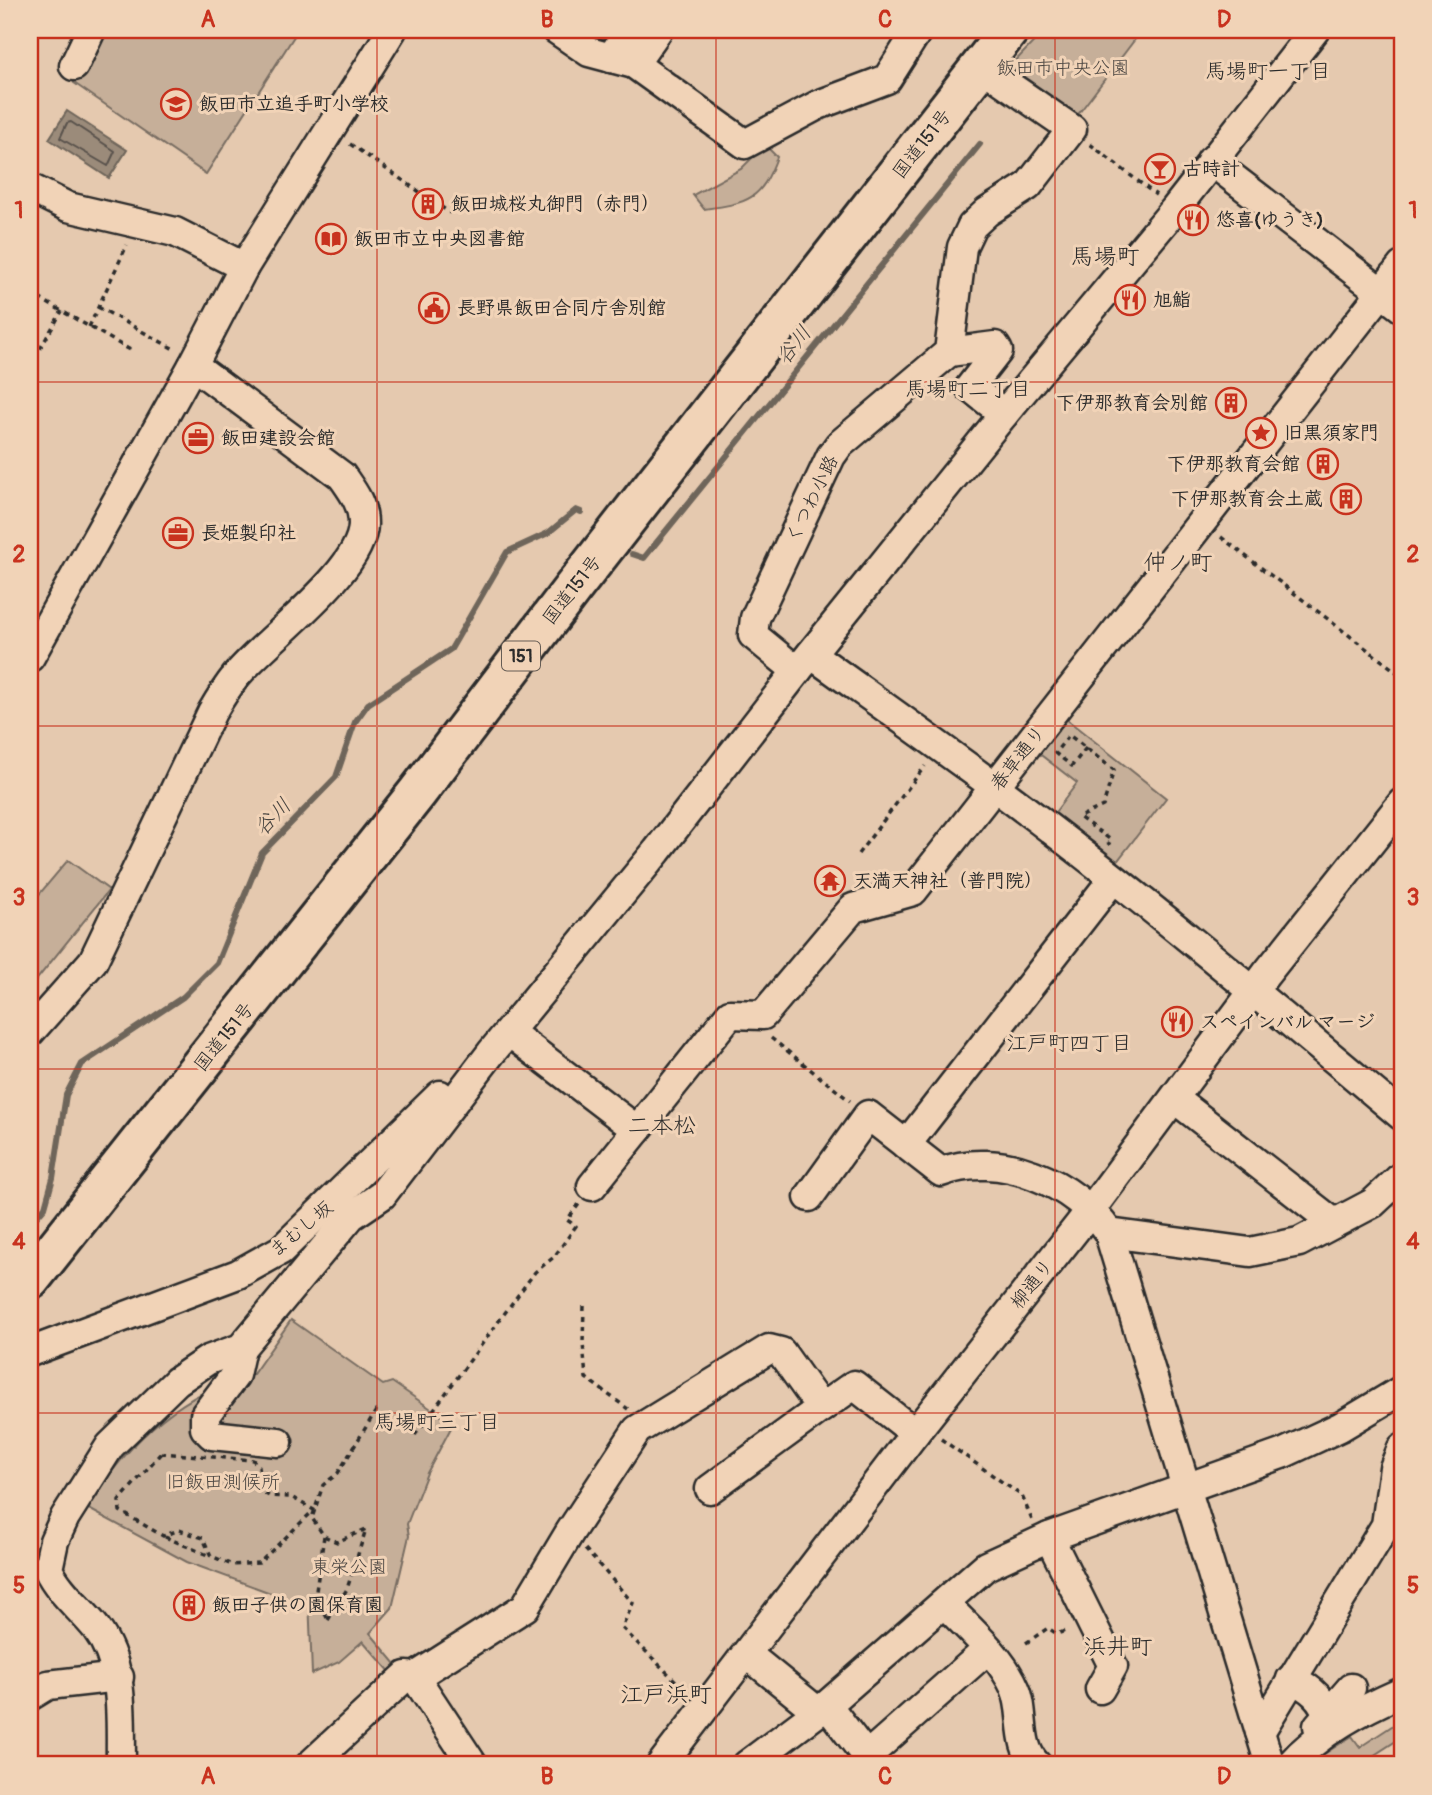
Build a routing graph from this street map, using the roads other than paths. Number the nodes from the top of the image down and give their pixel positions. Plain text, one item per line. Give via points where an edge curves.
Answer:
1 (91, 30) edge
2 (392, 30) edge
3 (557, 30) edge
4 (629, 30) edge
5 (658, 30) edge
6 (918, 30) edge
7 (1009, 30) edge
8 (1315, 30) edge
9 (622, 61) junction
10 (74, 66) dead end
11 (982, 67) junction
12 (1210, 161) junction
13 (30, 188) edge
14 (1402, 266) edge
15 (244, 267) junction
16 (1392, 300) edge
17 (949, 352) junction
18 (189, 360) junction
19 (1004, 414) junction
20 (30, 657) edge
21 (804, 662) junction
22 (996, 788) junction
23 (1402, 803) edge
24 (1113, 879) junction
25 (1254, 992) junction
26 (509, 1031) junction
27 (30, 1032) edge
28 (491, 1053) junction
29 (1175, 1099) junction
30 (1402, 1116) edge
31 (637, 1130) junction
32 (906, 1145) junction
33 (1402, 1176) edge
34 (592, 1186) road end
35 (809, 1197) dead end
36 (1090, 1211) junction
37 (1334, 1223) junction
38 (1108, 1233) junction
39 (32, 1270) edge
40 (241, 1348) junction
41 (30, 1352) edge
42 (1402, 1390) edge
43 (821, 1408) junction
44 (927, 1436) junction
45 (278, 1442) dead end
46 (1402, 1448) edge
47 (710, 1489) dead end
48 (1186, 1489) junction
49 (1045, 1539) junction
50 (945, 1604) junction
51 (988, 1649) junction
52 (747, 1654) junction
53 (118, 1677) junction
54 (415, 1677) junction
55 (1291, 1679) junction
56 (1351, 1688) dead end
57 (1100, 1689) dead end
58 (1402, 1692) edge
59 (30, 1696) edge
60 (822, 1708) junction
61 (1328, 1718) junction
62 (1271, 1754) edge
63 (321, 1761) edge
64 (870, 1761) edge
65 (1026, 1762) edge
66 (121, 1765) edge
67 (473, 1765) edge
68 (661, 1765) edge
69 (747, 1765) edge

1 - 10 street
2 - 15 street
3 - 9 street via 589,52
4 - 9 street
5 - 9 street
6 - 9 street via 887,79 818,105 745,144
7 - 11 highway, 国道151号 / 151
8 - 12 street
11 - 17 street via 1072,130 1028,186 972,226 962,247
11 - 39 highway, 国道151号 / 151 via 417,793
12 - 16 street
12 - 19 street
13 - 15 street via 68,207 175,232
14 - 16 street, 春草通り
15 - 18 street
16 - 22 street, 春草通り via 1203,523
17 - 19 street via 995,346 998,351 970,387
17 - 21 street, くつわ小路 via 839,445 755,618 754,635
18 - 20 street
18 - 27 street via 342,476 359,501 363,527 354,553 319,595 235,676 212,712 93,961
19 - 21 street
21 - 22 street
21 - 26 street
22 - 24 street
22 - 31 street, 春草通り via 913,891 853,908 763,1015 730,1014
23 - 25 street, 柳通り
24 - 25 street
24 - 32 street
25 - 29 street, 柳通り
25 - 30 street
26 - 28 street
26 - 31 street
28 - 40 street via 382,1195 351,1216
28 - 41 street, まむし坂 via 446,1089 281,1250 238,1274
29 - 36 street, 柳通り
29 - 37 street
31 - 34 street, 春草通り
32 - 35 street via 868,1115
32 - 36 street via 941,1172 975,1164 1049,1181
33 - 37 street via 1373,1203
36 - 38 street
36 - 44 street, 柳通り
37 - 38 street via 1299,1242 1250,1252
38 - 48 street
40 - 45 street via 235,1375 205,1415 205,1428 212,1436
40 - 53 street via 208,1360 177,1381 110,1446 54,1541 48,1569 53,1580 99,1631
42 - 48 street via 1284,1453
43 - 44 street via 854,1385
43 - 47 street
43 - 54 street via 780,1352 769,1349 637,1430 525,1607
44 - 52 street, 柳通り
46 - 55 street via 1394,1468 1386,1525
48 - 49 street
48 - 62 street
49 - 50 street via 986,1566
49 - 57 street via 1092,1618 1113,1666
50 - 51 street
50 - 60 street
51 - 64 street
51 - 65 street via 1016,1689
52 - 60 street
52 - 68 street, 柳通り
53 - 59 street via 48,1685
53 - 66 street
54 - 63 street via 406,1676
54 - 67 street
55 - 61 street via 1325,1704
55 - 62 street
56 - 61 street
58 - 62 street via 1358,1711 1300,1754
60 - 64 street
60 - 69 street
61 - 62 street via 1277,1761

